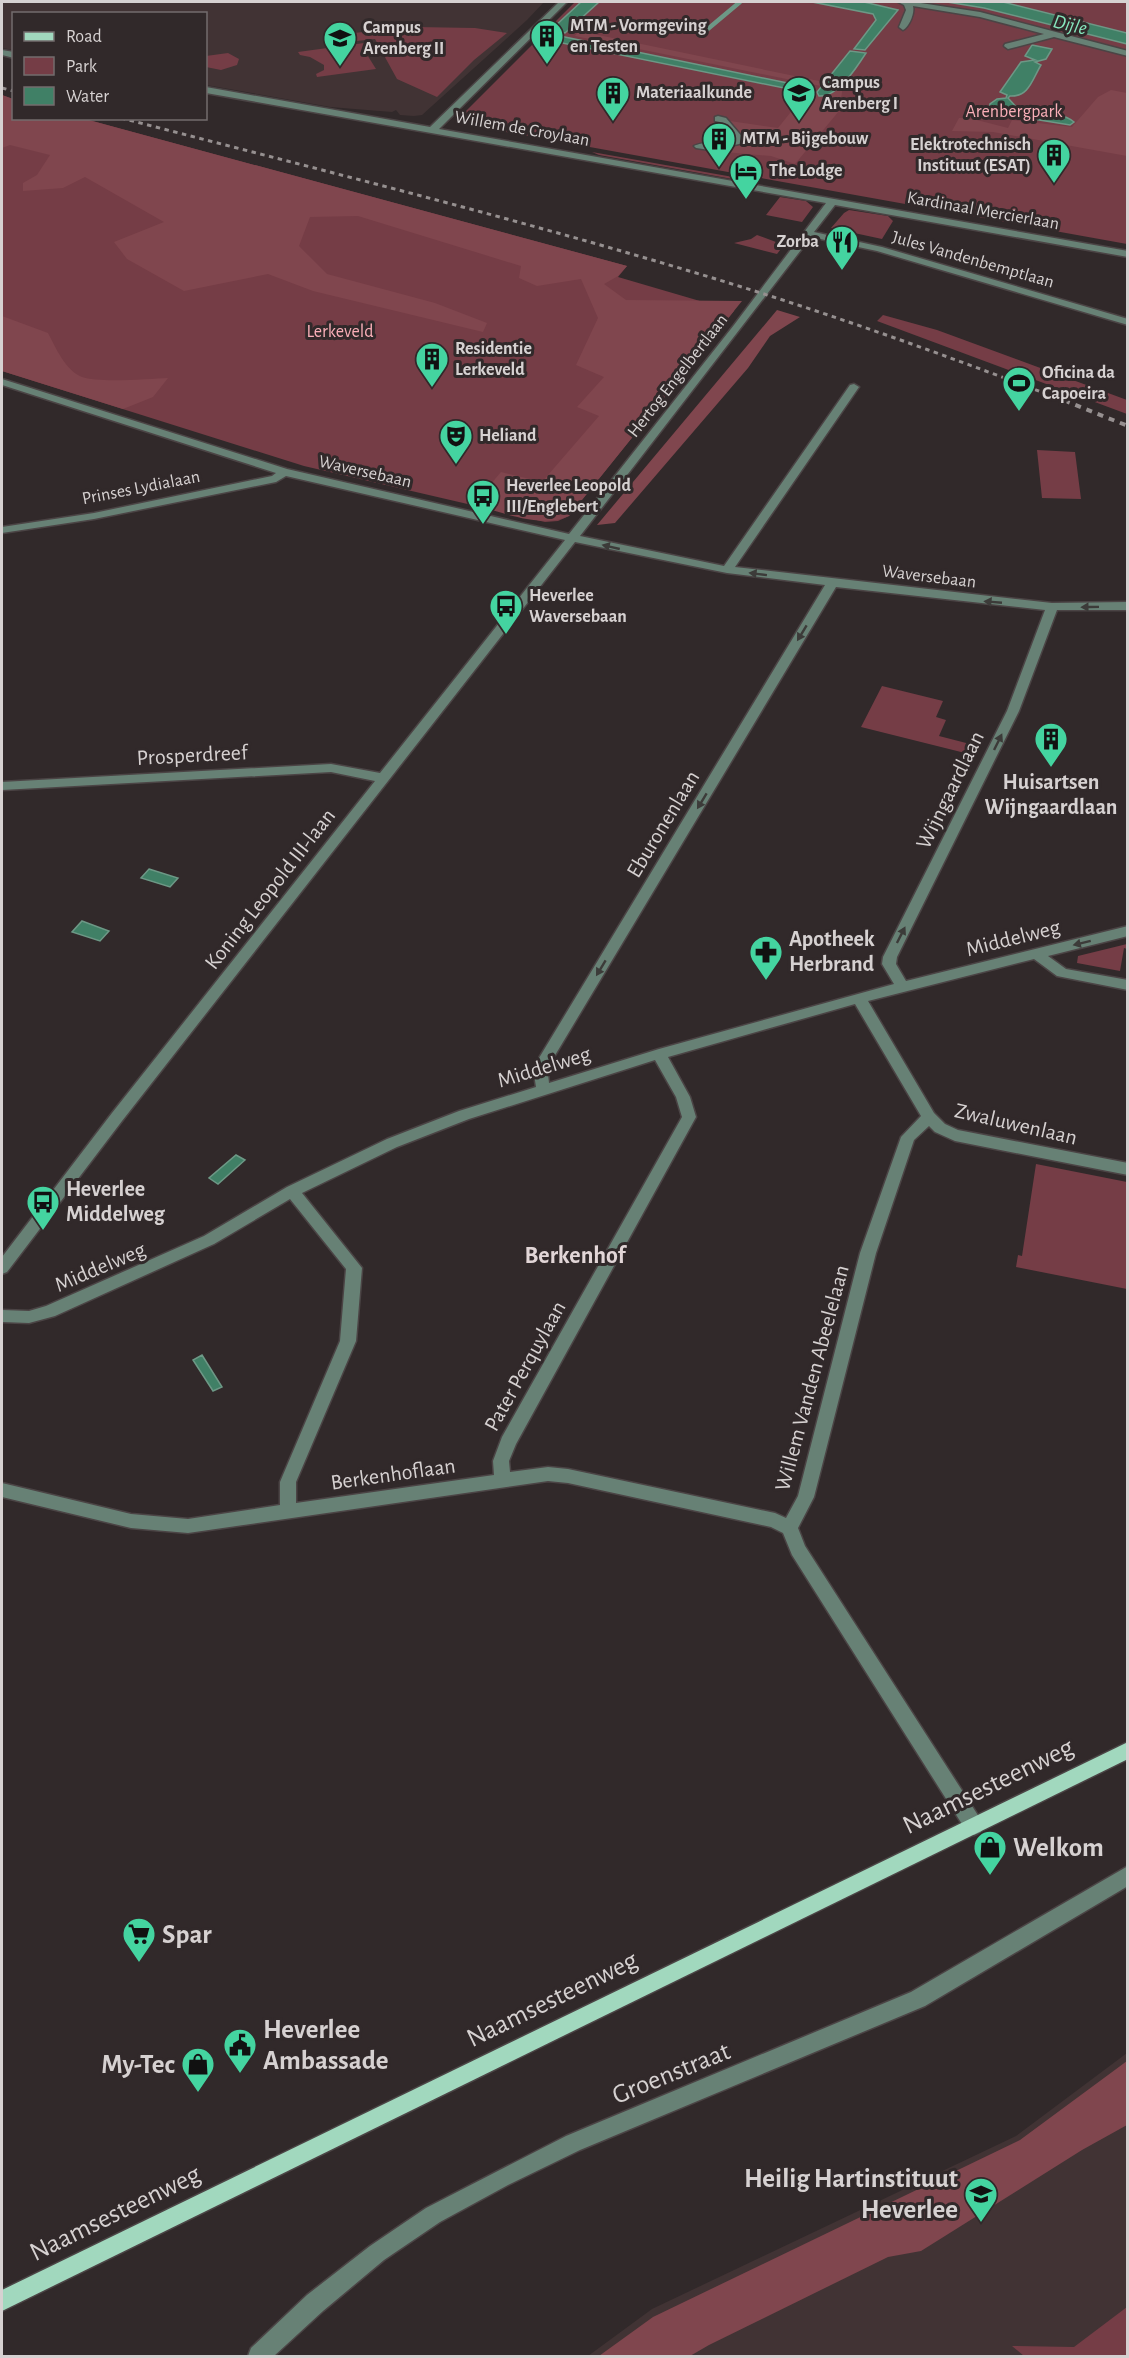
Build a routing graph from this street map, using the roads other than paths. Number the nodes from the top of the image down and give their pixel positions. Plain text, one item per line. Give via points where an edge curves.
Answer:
1 (563, 2) edge
2 (905, 2) edge
3 (903, 27) dead end
4 (1057, 34) junction
5 (1008, 46) dead end
6 (1128, 54) edge
7 (207, 90) edge
8 (718, 119) dead end
9 (432, 130) junction
10 (699, 146) dead end
11 (833, 201) junction
12 (809, 234) junction
13 (1128, 254) edge
14 (1128, 322) edge
15 (2, 382) edge
16 (854, 387) dead end
17 (284, 472) junction
18 (2, 530) edge
19 (572, 537) junction
20 (727, 570) junction
21 (832, 583) junction
22 (1128, 606) edge
23 (1052, 608) junction
24 (383, 778) junction
25 (2, 786) edge
26 (1128, 931) edge
27 (1037, 954) junction
28 (1128, 985) edge
29 (902, 987) junction
30 (859, 998) junction
31 (658, 1054) junction
32 (543, 1089) junction
33 (929, 1118) junction
34 (1128, 1169) edge
35 (292, 1191) junction
36 (2, 1268) edge
37 (2, 1316) edge
38 (503, 1482) junction
39 (2, 1490) edge
40 (288, 1512) junction
41 (789, 1528) junction
42 (1128, 1749) edge
43 (974, 1826) junction
44 (1128, 1875) edge
45 (2, 2301) edge
46 (259, 2356) edge

1 - 9 street
2 - 3 street via 910,10
2 - 4 street
4 - 5 street
4 - 6 street
7 - 9 street, Willem de Croylaan
8 - 10 street via 741,141
9 - 11 street, Willem de Croylaan
11 - 12 street, Hertog Engelbertlaan
11 - 13 street, Kardinaal Mercierlaan
12 - 14 street, Jules Vandenbemptlaan via 879,249
12 - 19 street, Hertog Engelbertlaan
15 - 17 street, Waversebaan
16 - 20 street
17 - 18 street, Prinses Lydialaan via 276,478 143,507
17 - 19 street, Waversebaan
20 -> 19 street, Waversebaan
19 - 24 street, Koning Leopold III-laan
21 -> 20 street, Waversebaan
23 -> 21 street, Waversebaan
21 -> 32 street, Eburonenlaan via 544,1062
22 -> 23 street, Waversebaan
29 -> 23 street, Wijngaardlaan via 889,964 890,957 1013,711
24 - 25 street, Prosperdreef via 330,768
24 - 36 street, Koning Leopold III-laan
26 -> 27 street, Middelweg
27 - 28 street via 1062,973
27 - 29 street, Middelweg
29 - 30 street, Middelweg
30 - 31 street, Middelweg
30 - 33 street, Zwaluwenlaan
31 - 32 street, Middelweg
31 - 38 street, Pater Perquylaan via 684,1097 689,1117 508,1442 501,1461
32 - 35 street, Middelweg via 392,1143
33 - 34 street, Zwaluwenlaan via 955,1135
33 - 41 street, Willem Vanden Abeelelaan via 908,1137 868,1253 806,1497
35 - 37 street, Middelweg via 209,1240 49,1312 29,1317
35 - 40 street via 354,1268 348,1341 288,1482
38 - 40 street, Berkenhoflaan
38 - 41 street, Berkenhoflaan via 548,1474 567,1476 776,1520
39 - 40 street, Berkenhoflaan via 158,1525 188,1527
41 - 43 street via 798,1550
42 - 43 main road, Naamsesteenweg
43 - 45 main road, Naamsesteenweg
44 - 46 street, Groenstraat via 918,1999 573,2143 434,2215 377,2253 315,2303

